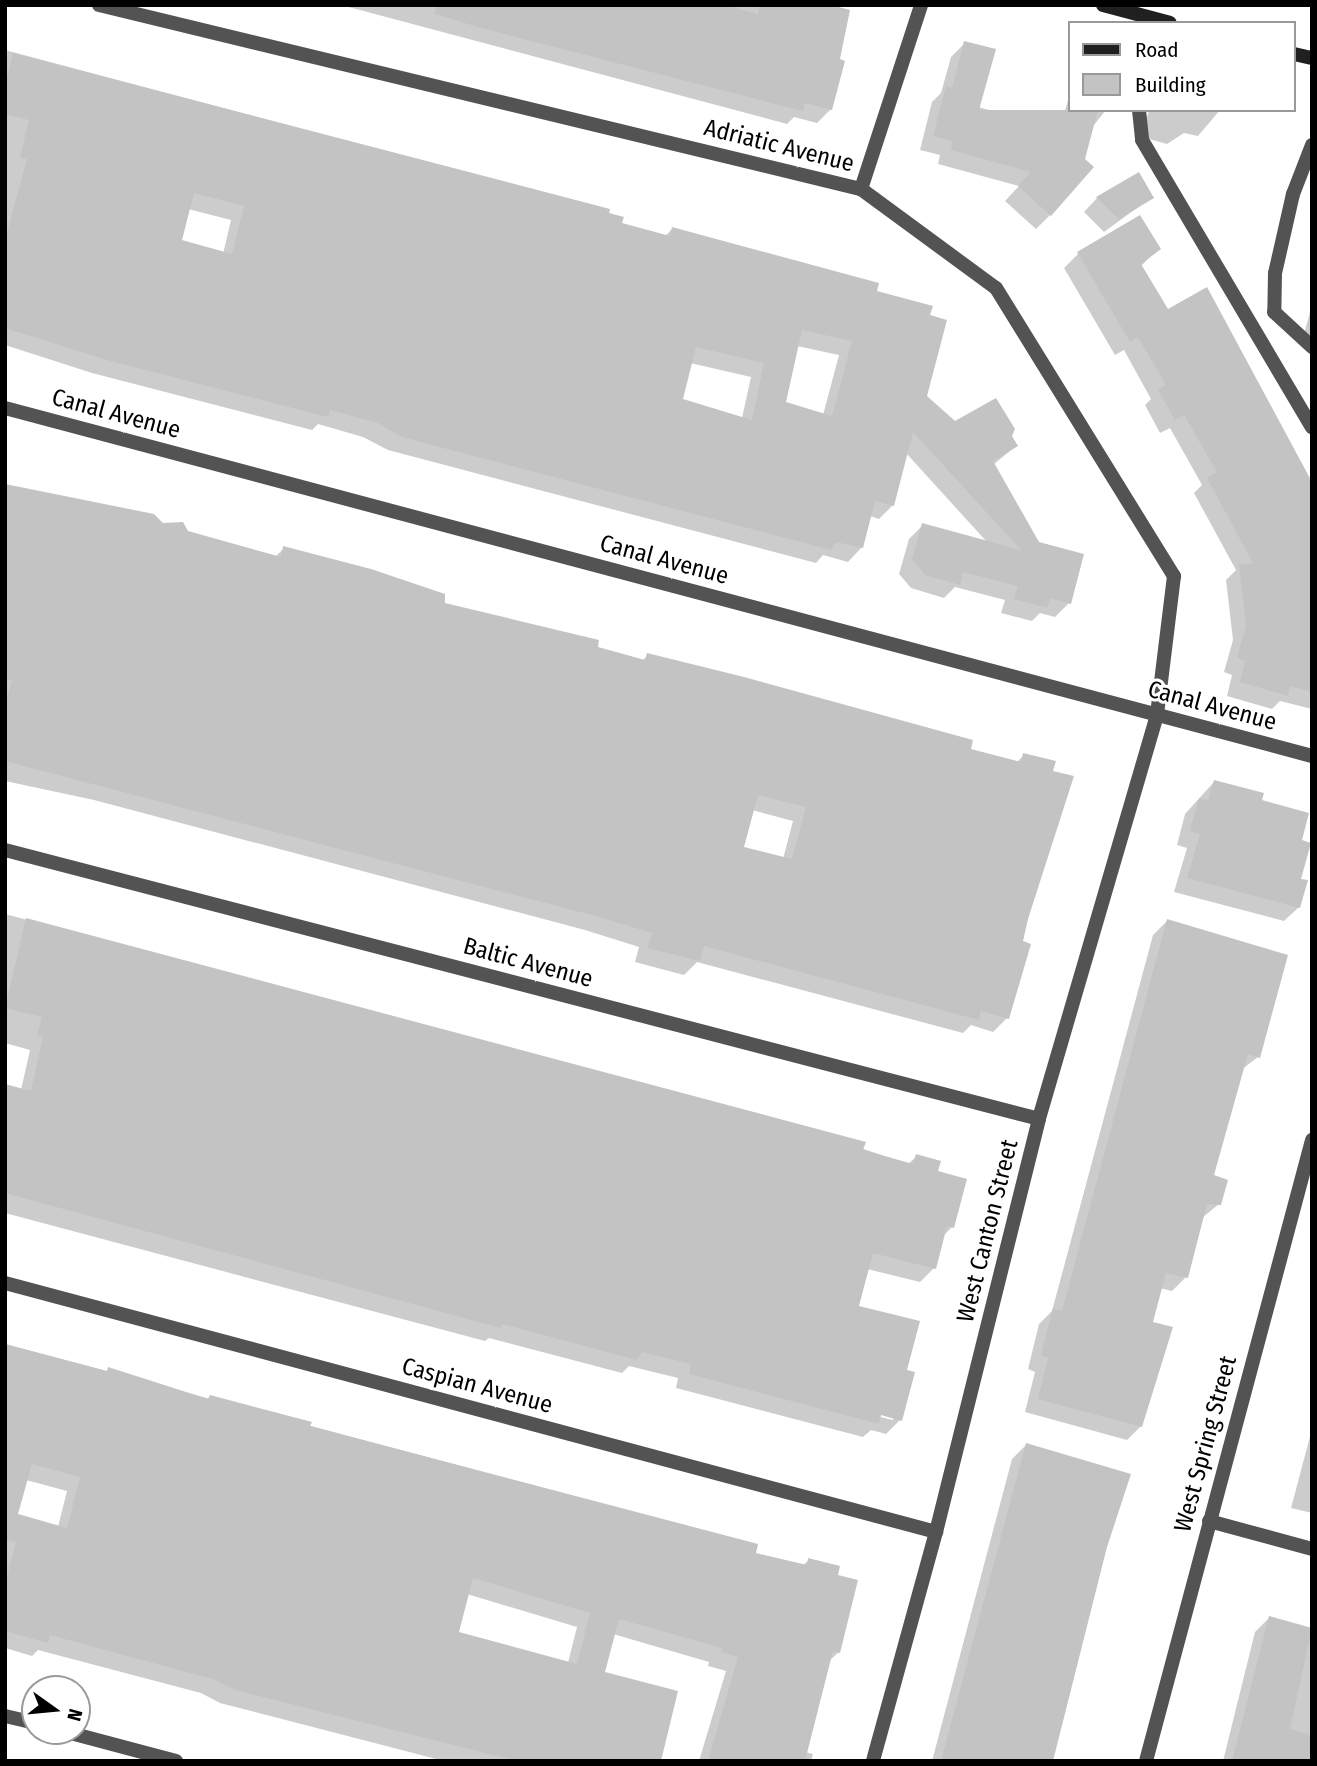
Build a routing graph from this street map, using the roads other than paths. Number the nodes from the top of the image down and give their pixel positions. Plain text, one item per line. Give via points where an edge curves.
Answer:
1 (99, 5) edge
2 (921, 5) edge
3 (1103, 5) edge
4 (1150, 16) edge
5 (1139, 112) edge
6 (1312, 145) edge
7 (861, 189) junction
8 (1312, 347) edge
9 (5, 408) edge
10 (1312, 428) edge
11 (1157, 715) junction
12 (1312, 756) edge
13 (5, 850) edge
14 (1039, 1119) junction
15 (1312, 1140) edge
16 (5, 1283) edge
17 (1209, 1521) junction
18 (936, 1532) junction
19 (1312, 1549) edge
20 (91, 1740) edge
21 (140, 1756) edge
22 (176, 1761) edge
23 (873, 1761) edge
24 (1146, 1761) edge

1 - 7 street, Adriatic Avenue
2 - 7 street
3 - 4 main road
5 - 10 street via 1142,140
6 - 8 street via 1293,194 1275,273 1274,312
7 - 11 street, Adriatic Avenue via 996,288 1174,576
9 - 11 street, Canal Avenue
11 - 12 street, Canal Avenue
11 - 14 street, West Canton Street
13 - 14 street, Baltic Avenue
14 - 18 street, West Canton Street
15 - 17 street, West Spring Street
16 - 18 street, Caspian Avenue
17 - 19 street
17 - 24 street, West Spring Street
18 - 23 street, West Canton Street
20 - 21 street
21 - 22 street

